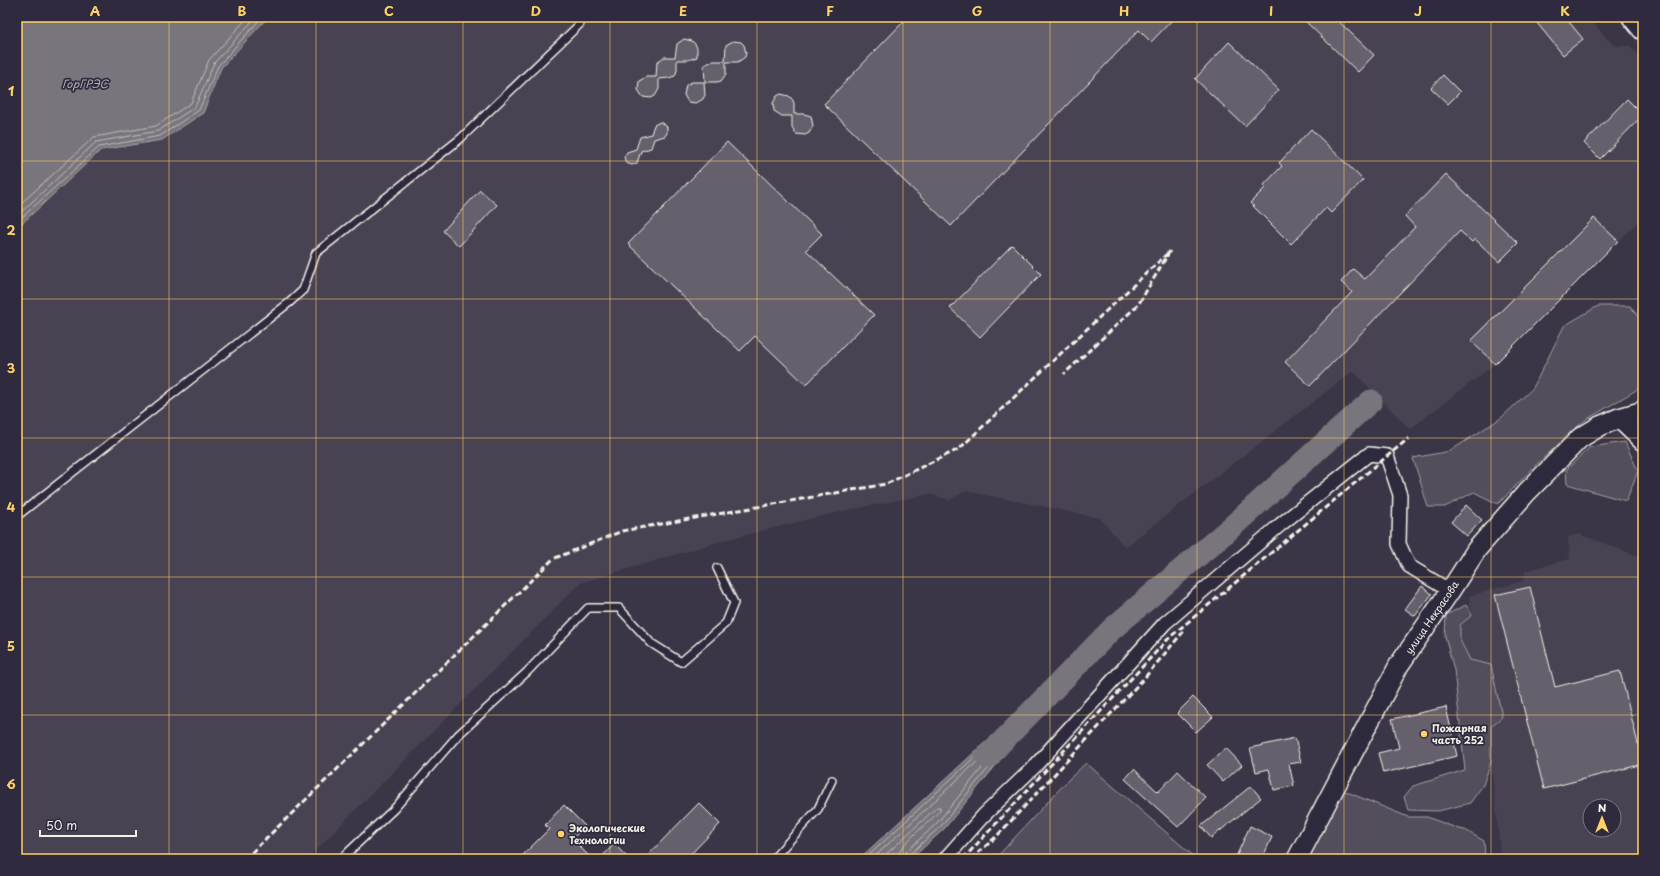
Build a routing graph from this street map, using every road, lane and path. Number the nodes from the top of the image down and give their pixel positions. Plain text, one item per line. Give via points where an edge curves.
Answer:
1 (1633, 17) edge
2 (580, 24) dead end
3 (1643, 29) edge
4 (1643, 411) edge
5 (1620, 418) junction
6 (1643, 441) edge
7 (17, 516) edge
8 (717, 568) dead end
9 (1450, 591) junction
10 (832, 780) dead end
11 (341, 859) edge
12 (773, 859) edge
13 (945, 859) edge
14 (1297, 859) edge

1 - 3 main road
2 - 7 lane via 460,139 316,253 302,290 290,302
4 - 5 street, улица Некрасова
5 - 6 street
5 - 9 street, улица Некрасова via 1580,438 1477,548
8 - 11 lane via 734,603 726,623 681,662 651,643 618,608 588,608 527,672 458,735 394,809
9 - 13 street via 1409,566 1399,544 1400,495 1387,456 1369,454 1280,525 1165,623 1036,766 984,816
9 - 14 street, улица Некрасова via 1399,665
10 - 12 lane via 818,809

